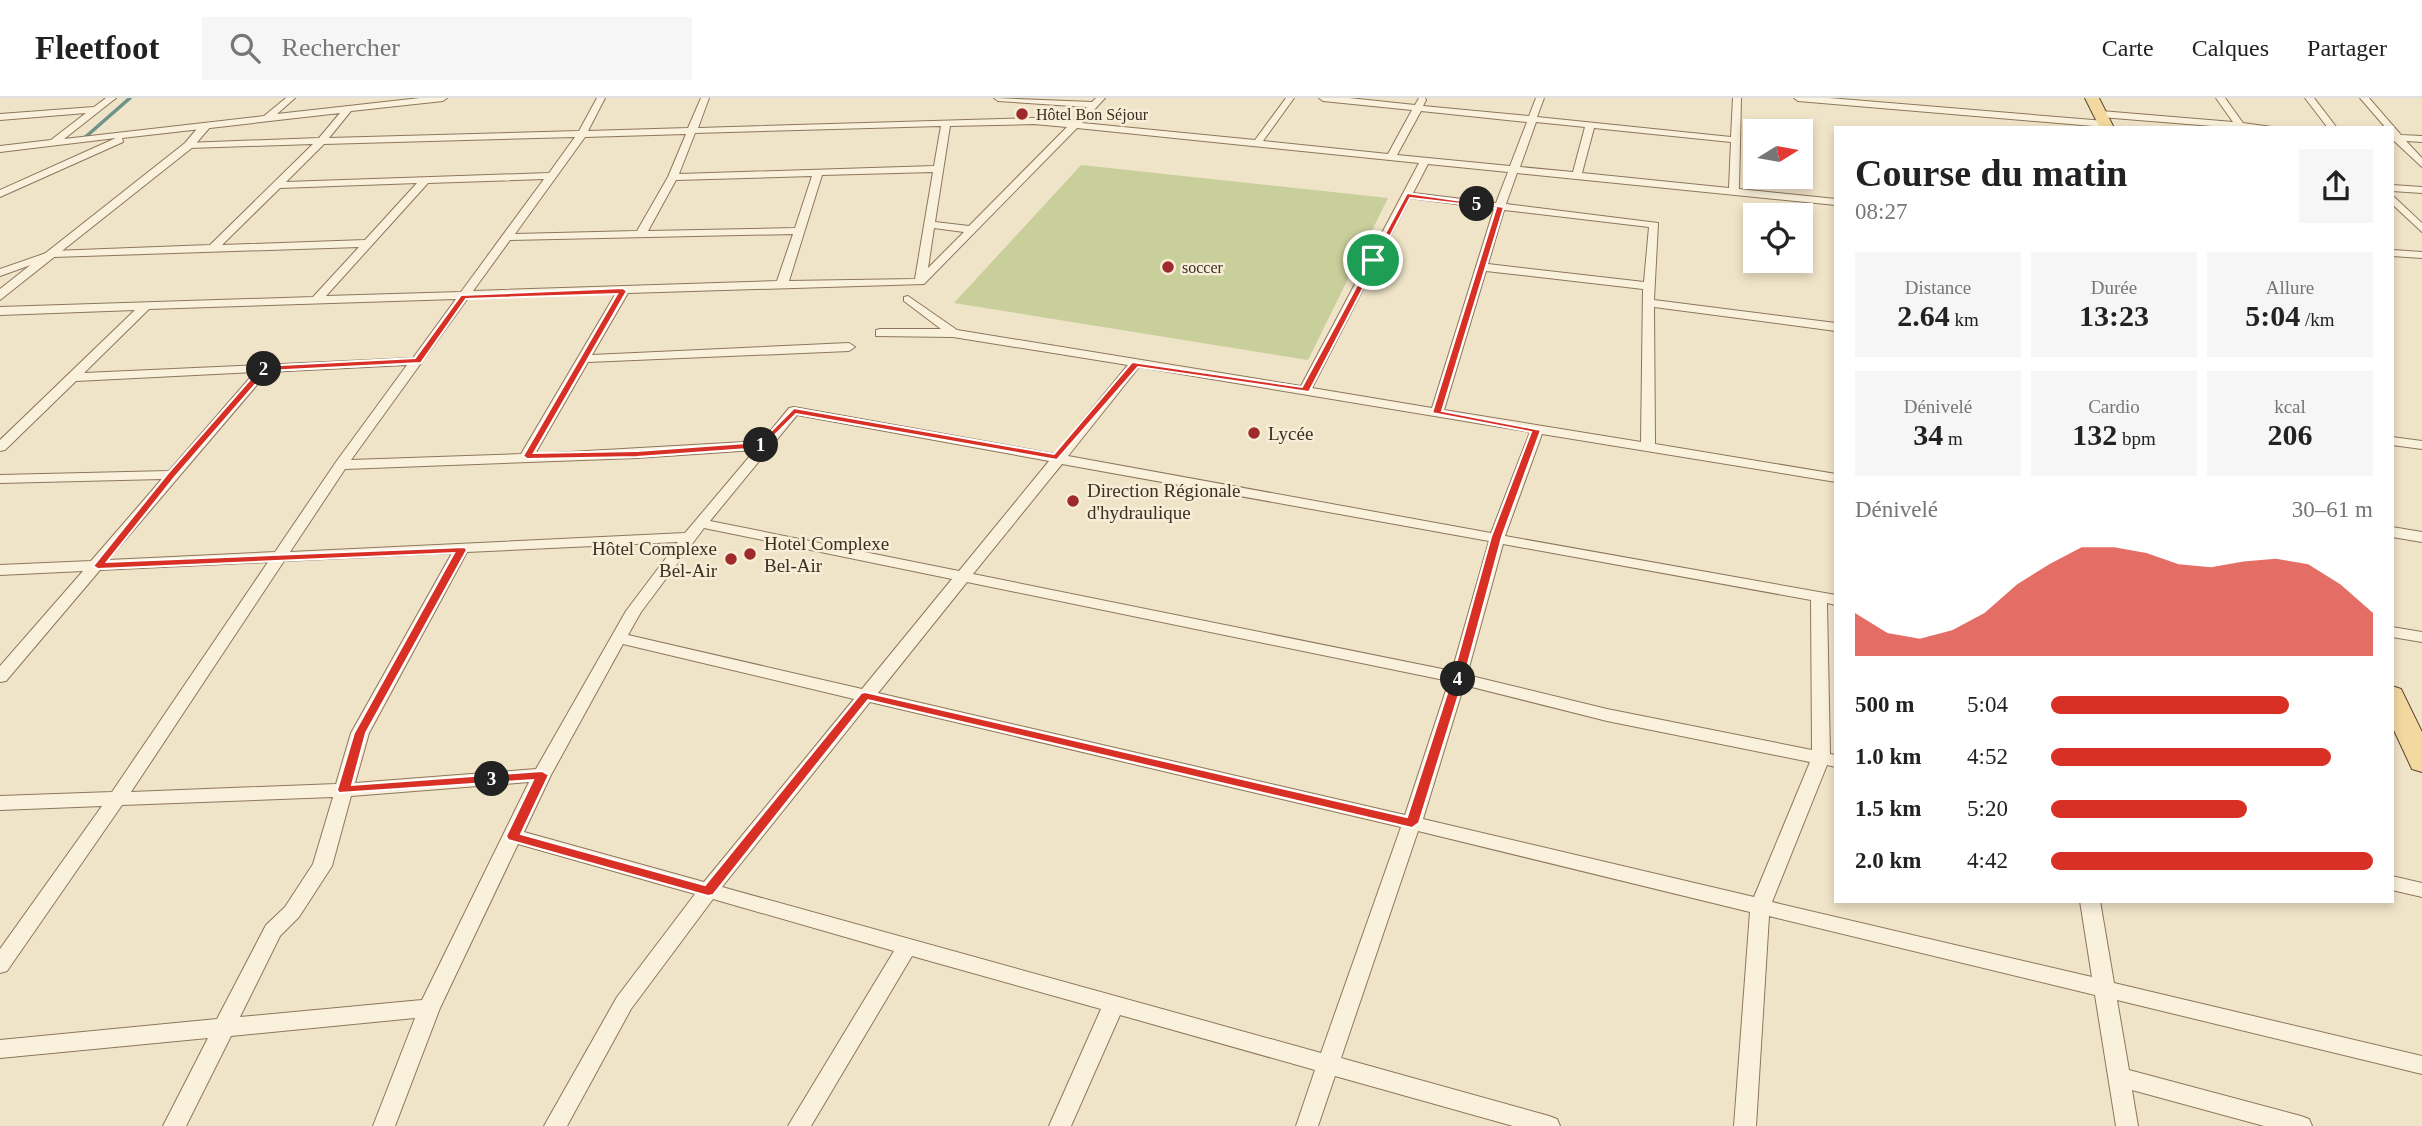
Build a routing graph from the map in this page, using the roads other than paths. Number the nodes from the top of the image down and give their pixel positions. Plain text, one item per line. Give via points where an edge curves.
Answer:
1 (111, 98) edge
2 (275, 98) edge
3 (292, 98) edge
4 (443, 98) edge
5 (601, 98) edge
6 (705, 98) edge
7 (998, 98) edge
8 (1005, 98) edge
9 (1290, 98) edge
10 (1323, 98) edge
11 (1423, 98) edge
12 (1540, 98) edge
13 (1737, 98) edge
14 (1798, 98) edge
15 (2092, 98) edge
16 (2220, 98) edge
17 (2309, 98) edge
18 (2364, 98) edge
19 (1098, 101) edge
20 (280, 108) junction
21 (1418, 108) junction
22 (348, 109) junction
23 (95, 110) junction
24 (0, 117) edge
25 (266, 118) junction
26 (1530, 119) junction
27 (2104, 122) edge
28 (946, 124) junction
29 (205, 125) junction
30 (1590, 125) junction
31 (2241, 126) edge
32 (2331, 126) edge
33 (2388, 126) edge
34 (1073, 127) junction
35 (692, 131) junction
36 (2394, 133) edge
37 (135, 134) junction
38 (582, 134) junction
39 (2422, 139) edge
40 (1734, 140) junction
41 (322, 141) junction
42 (53, 143) junction
43 (189, 145) junction
44 (1255, 145) junction
45 (0, 149) edge
46 (1391, 158) junction
47 (1424, 162) junction
48 (2422, 164) edge
49 (1513, 168) junction
50 (939, 169) junction
51 (818, 174) junction
52 (1577, 174) junction
53 (550, 176) junction
54 (673, 177) junction
55 (425, 180) junction
56 (277, 185) junction
57 (2394, 188) edge
58 (2422, 190) edge
59 (1734, 192) junction
60 (0, 194) edge
61 (1407, 195) junction
62 (2394, 200) edge
63 (1834, 202) edge
64 (1500, 207) junction
65 (931, 225) junction
66 (970, 229) junction
67 (2422, 229) edge
68 (798, 231) junction
69 (642, 232) junction
70 (506, 237) junction
71 (368, 243) junction
72 (212, 249) junction
73 (2394, 253) edge
74 (52, 254) junction
75 (2422, 255) edge
76 (1481, 267) junction
77 (0, 273) edge
78 (920, 282) junction
79 (782, 284) junction
80 (1650, 286) junction
81 (623, 291) junction
82 (0, 296) edge
83 (464, 297) junction
84 (908, 299) dead end
85 (315, 302) junction
86 (1648, 303) junction
87 (145, 307) junction
88 (0, 311) edge
89 (1834, 327) edge
90 (880, 333) dead end
91 (953, 333) junction
92 (849, 347) dead end
93 (582, 359) junction
94 (418, 361) junction
95 (1136, 363) junction
96 (265, 368) junction
97 (75, 377) junction
98 (1305, 390) junction
99 (1437, 413) junction
100 (1537, 430) junction
101 (2394, 441) edge
102 (762, 445) junction
103 (2422, 445) edge
104 (0, 447) edge
105 (1647, 448) junction
106 (527, 456) junction
107 (1057, 457) junction
108 (341, 465) junction
109 (171, 475) junction
110 (1834, 478) edge
111 (0, 479) edge
112 (695, 530) junction
113 (2394, 532) edge
114 (1497, 537) junction
115 (2422, 537) edge
116 (461, 550) junction
117 (281, 558) junction
118 (98, 566) junction
119 (0, 570) edge
120 (960, 578) junction
121 (1827, 598) edge
122 (2394, 632) edge
123 (618, 638) junction
124 (2422, 638) edge
125 (0, 677) edge
126 (1458, 678) junction
127 (865, 696) junction
128 (2395, 708) edge
129 (2421, 757) edge
130 (1829, 760) edge
131 (542, 775) junction
132 (344, 790) junction
133 (118, 797) junction
134 (0, 803) edge
135 (1412, 823) junction
136 (513, 836) junction
137 (2394, 883) edge
138 (2422, 890) edge
139 (708, 891) junction
140 (2090, 903) edge
141 (1760, 907) junction
142 (907, 946) junction
143 (0, 965) edge
144 (2103, 988) junction
145 (1114, 1004) junction
146 (429, 1008) junction
147 (222, 1029) junction
148 (0, 1049) edge
149 (1327, 1064) junction
150 (2422, 1065) edge
151 (2121, 1077) junction
152 (174, 1126) edge
153 (384, 1126) edge
154 (555, 1126) edge
155 (799, 1126) edge
156 (1060, 1126) edge
157 (1307, 1126) edge
158 (1549, 1126) edge
159 (1745, 1126) edge
160 (2127, 1126) edge
161 (2301, 1126) edge

1 - 23 street
2 - 20 street
3 - 20 street
4 - 22 street
5 - 38 street
6 - 35 street
7 - 8 street
8 - 19 street
9 - 44 street
10 - 21 street
11 - 21 street
12 - 26 street
13 - 40 street
14 - 27 street
15 - 27 main road
16 - 31 street
17 - 32 street
18 - 33 street
19 - 34 street
20 - 25 street
21 - 26 street
21 - 46 street
22 - 25 street
22 - 41 street
23 - 24 street
23 - 42 street
25 - 29 street
26 - 30 street
26 - 49 street
27 - 31 street
28 - 34 street via 1034,121
28 - 35 street
28 - 50 street
29 - 37 street
29 - 43 street
30 - 40 street
30 - 52 street
34 - 44 street
34 - 66 street
35 - 38 street
35 - 54 street
36 - 39 street
36 - 48 street
37 - 42 street
37 - 60 street
38 - 41 street
38 - 53 street
40 - 59 street
41 - 43 street
41 - 56 street
42 - 45 street
43 - 74 street
44 - 46 street
46 - 47 street
47 - 49 street
47 - 61 street
49 - 52 street
49 - 64 street
50 - 51 street
50 - 65 street
51 - 54 street
51 - 68 street
52 - 59 street
53 - 55 street
53 - 70 street
54 - 69 street
55 - 56 street
55 - 71 street
56 - 72 street
57 - 58 street
59 - 63 street
61 - 64 street
61 - 98 street
62 - 67 street
64 - 76 street
64 - 80 street via 1654,225
65 - 66 street
65 - 78 street
66 - 78 street
68 - 69 street
68 - 79 street
69 - 70 street
70 - 83 street
71 - 72 street
71 - 85 street
72 - 74 street
73 - 75 street
74 - 77 street
74 - 82 street
76 - 80 street
76 - 99 street
78 - 79 street
79 - 81 street
80 - 86 street
81 - 83 street
81 - 93 street
83 - 85 street
83 - 94 street
84 - 91 street
85 - 87 street
86 - 89 street
86 - 105 street
87 - 88 street
87 - 97 street
90 - 91 street
91 - 95 street
92 - 93 street
93 - 106 street
94 - 96 street
94 - 108 street
95 - 98 street
95 - 107 street
96 - 97 street
96 - 109 street
97 - 104 street
98 - 99 street
99 - 100 street
100 - 105 street
100 - 114 street
101 - 103 street
102 - 106 street
102 - 107 street via 794,411
102 - 112 street
105 - 110 street
106 - 108 street
107 - 114 street
107 - 120 street
108 - 117 street
109 - 111 street
109 - 118 street
112 - 116 street
112 - 120 street
112 - 123 street
113 - 115 street
114 - 121 street
114 - 126 street
116 - 117 street
116 - 132 street via 360,733
117 - 118 street
117 - 133 street
118 - 119 street
118 - 125 street
120 - 126 street
120 - 127 street
121 - 130 street
122 - 124 street
123 - 127 street
123 - 131 street
126 - 130 street via 1607,715
126 - 135 street
127 - 135 street
127 - 139 street
128 - 129 main road
130 - 141 street
131 - 132 street
131 - 136 street
132 - 133 street
132 - 147 street via 322,866 292,912 273,931
133 - 134 street
133 - 143 street
135 - 141 street
135 - 149 street
136 - 139 street
136 - 146 street
137 - 138 street
139 - 142 street
139 - 154 street via 624,1003
140 - 144 street
141 - 144 street
141 - 159 street
142 - 145 street
142 - 155 street
144 - 150 street
144 - 151 street
145 - 149 street
145 - 156 street
146 - 147 street
146 - 153 street
147 - 148 street
147 - 152 street
149 - 157 street
149 - 158 street
151 - 160 street
151 - 161 street

